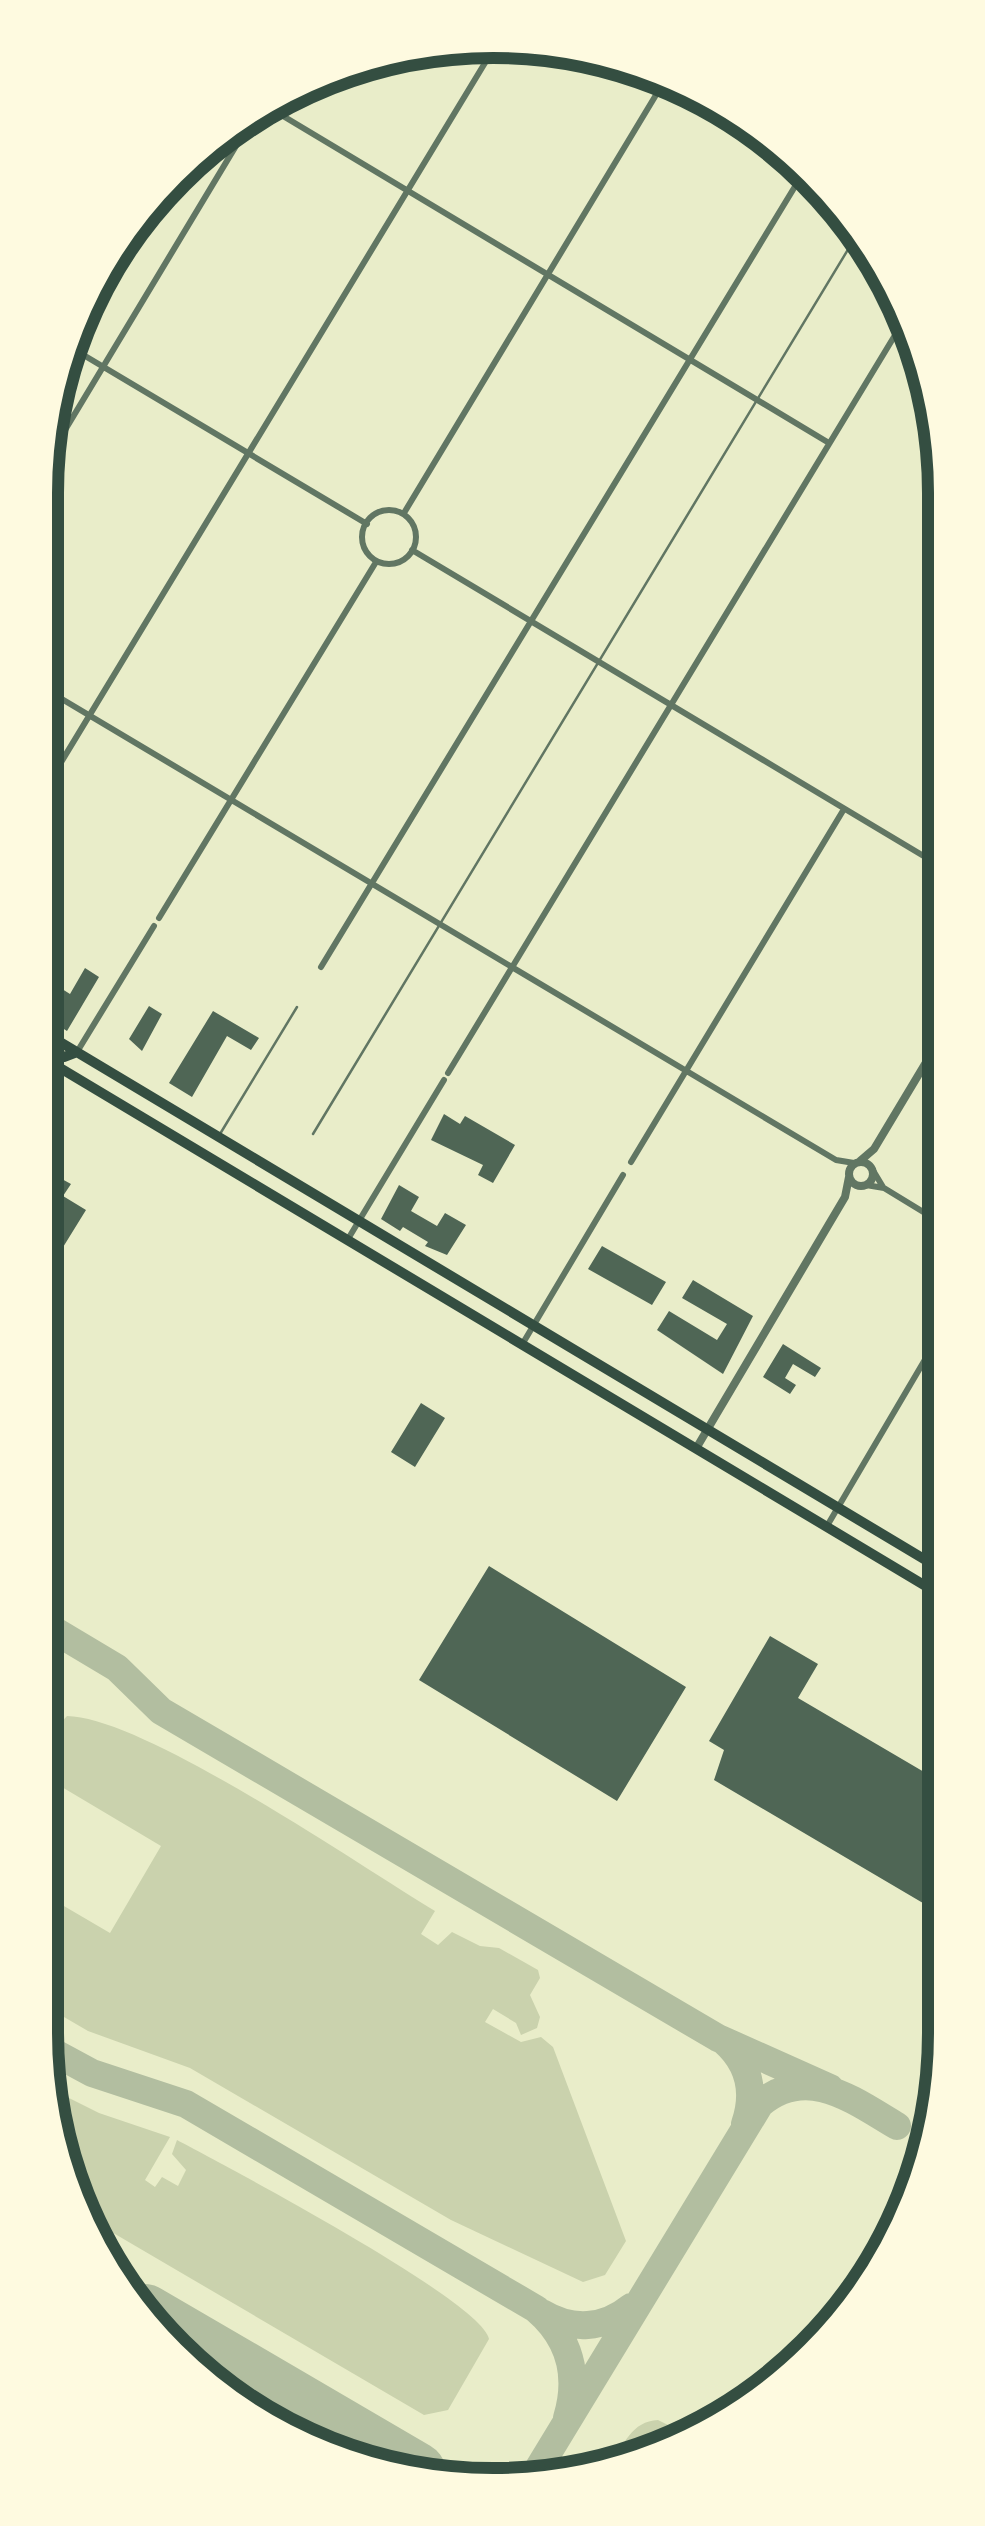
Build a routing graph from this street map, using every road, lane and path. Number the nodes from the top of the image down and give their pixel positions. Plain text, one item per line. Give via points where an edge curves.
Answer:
1 (488, 58) edge
2 (659, 91) edge
3 (277, 115) edge
4 (241, 138) edge
5 (797, 183) edge
6 (407, 190) junction
7 (850, 245) edge
8 (548, 276) junction
9 (896, 333) edge
10 (81, 353) edge
11 (690, 360) junction
12 (104, 366) junction
13 (757, 400) junction
14 (61, 437) edge
15 (829, 443) junction
16 (248, 453) junction
17 (404, 513) junction
18 (367, 524) junction
19 (412, 550) junction
20 (376, 562) junction
21 (532, 621) junction
22 (599, 661) junction
23 (58, 697) edge
24 (672, 705) junction
25 (90, 716) junction
26 (58, 768) edge
27 (231, 800) junction
28 (844, 809) junction
29 (928, 859) edge
30 (372, 884) junction
31 (159, 918) dead end
32 (440, 924) junction
33 (154, 926) dead end
34 (322, 967) dead end
35 (511, 968) junction
36 (297, 1007) dead end
37 (58, 1041) edge
38 (77, 1052) junction
39 (58, 1054) edge
40 (928, 1061) edge
41 (58, 1067) edge
42 (686, 1070) junction
43 (189, 1118) junction
44 (313, 1134) dead end
45 (219, 1136) junction
46 (178, 1138) junction
47 (874, 1150) junction
48 (631, 1162) dead end
49 (840, 1162) junction
50 (857, 1162) junction
51 (873, 1170) junction
52 (623, 1175) dead end
53 (849, 1176) junction
54 (864, 1186) junction
55 (884, 1188) junction
56 (845, 1197) junction
57 (928, 1215) edge
58 (359, 1221) junction
59 (348, 1239) junction
60 (534, 1324) junction
61 (523, 1344) junction
62 (928, 1354) edge
63 (709, 1429) junction
64 (698, 1448) junction
65 (838, 1507) junction
66 (827, 1526) junction
67 (928, 1562) edge
68 (928, 1587) edge

1 - 6 street
2 - 8 street
3 - 6 street
4 - 12 street
5 - 11 street
6 - 8 street
6 - 16 street
7 - 13 lane
8 - 11 street
8 - 17 street
9 - 15 street
10 - 12 street
11 - 13 street
11 - 21 street
12 - 14 street
12 - 16 street
13 - 15 street
13 - 22 lane
15 - 24 street
16 - 18 street
16 - 25 street
17 - 18 street via 382,511
17 - 19 street via 416,530
18 - 20 street via 364,545
19 - 20 street via 392,564
19 - 21 street
20 - 27 street
21 - 22 street
21 - 30 street
22 - 24 street
22 - 32 lane
23 - 25 street
24 - 28 street
24 - 35 street
25 - 26 street
25 - 27 street
27 - 30 street
27 - 31 street
28 - 29 street
28 - 42 street
30 - 32 street
30 - 34 street
32 - 35 street
32 - 44 lane
33 - 38 street
35 - 42 street
35 - 58 street
36 - 45 lane
37 - 38 main road
38 - 39 main road
38 - 43 main road
40 - 47 street
41 - 46 main road
42 - 48 street
42 - 49 street
43 - 45 main road
43 - 46 main road
45 - 58 main road
46 - 59 main road
47 - 50 street
47 - 51 street
49 - 50 street
49 - 53 street
50 - 51 street
50 - 53 street
51 - 54 street
51 - 55 street
52 - 60 street
53 - 54 street
53 - 56 street
54 - 55 street
54 - 56 street
55 - 57 street
56 - 63 street
58 - 59 street
58 - 60 main road
59 - 61 main road
60 - 61 street
60 - 63 main road
61 - 64 main road
62 - 65 street
63 - 64 street
63 - 65 main road
64 - 66 main road
65 - 66 street
65 - 67 main road
66 - 68 main road

